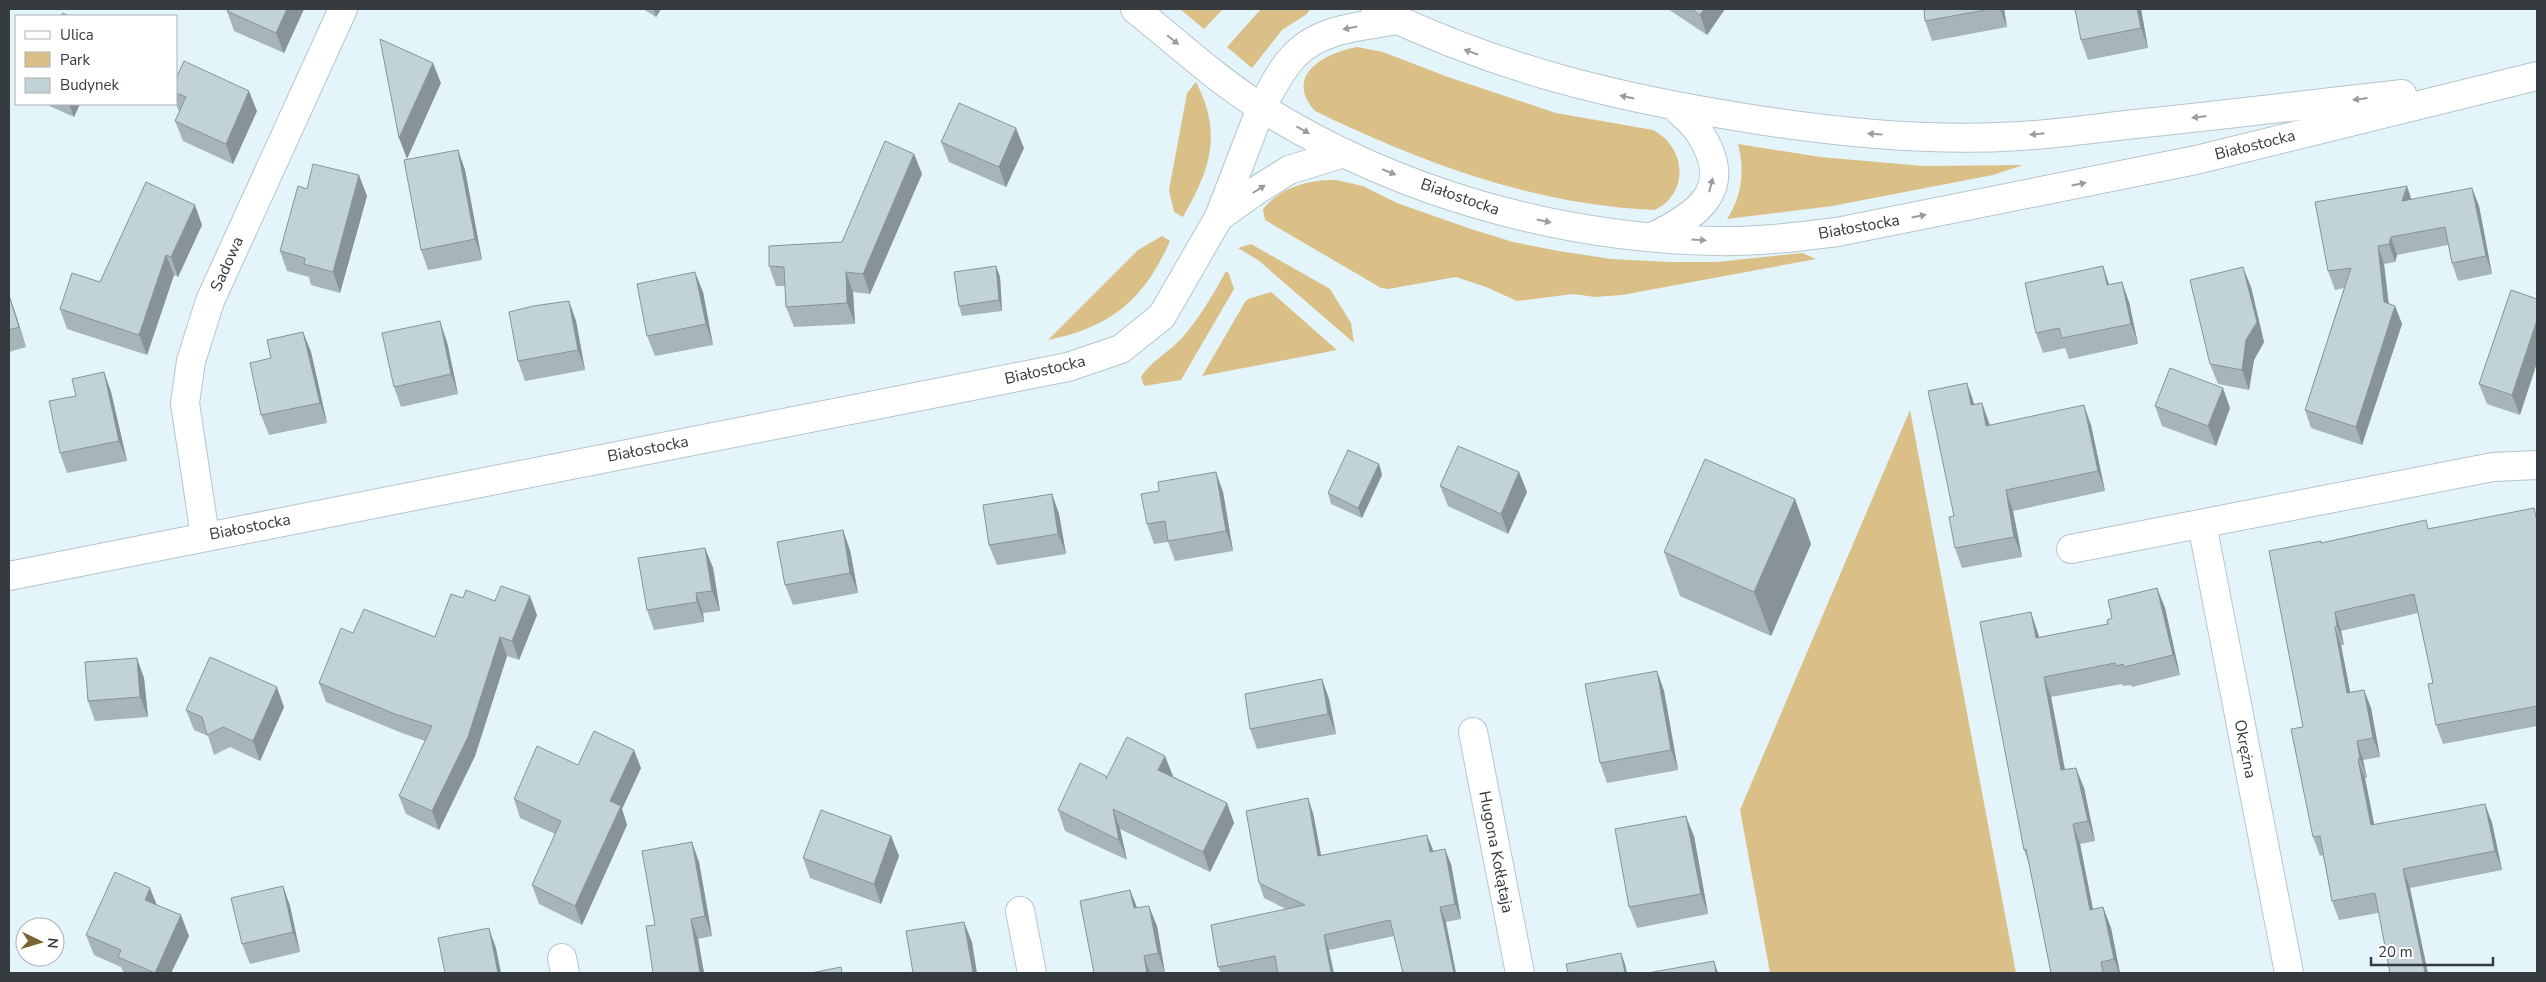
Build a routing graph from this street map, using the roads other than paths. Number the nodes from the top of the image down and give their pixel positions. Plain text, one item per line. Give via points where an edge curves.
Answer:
1 (343, 9) edge
2 (1135, 9) edge
3 (1386, 14) edge
4 (2525, 79) edge
5 (1675, 107) junction
6 (1261, 108) junction
7 (1344, 153) junction
8 (1219, 217) junction
9 (1651, 237) junction
10 (2537, 465) edge
11 (2202, 524) junction
12 (205, 536) junction
13 (2071, 549) dead end
14 (9, 576) edge
15 (1473, 732) dead end
16 (1020, 911) dead end
17 (1032, 973) edge
18 (1520, 973) edge
19 (2289, 973) edge

1 - 12 street, Sadowa via 210,301 191,361 185,404
2 -> 6 street
5 -> 3 street, Białostocka via 1536,73 1465,50
3 -> 6 street, Białostocka via 1335,31 1303,48 1287,64
4 -> 5 street, Białostocka via 2019,136 1868,134
9 -> 4 street, Białostocka via 1716,241 1783,239 1837,232 2196,160
9 -> 5 street via 1682,223 1696,212 1712,186 1714,165 1711,156 1699,131
6 -> 7 street
6 - 8 street, Białostocka
8 -> 7 street, Białostocka via 1289,170
7 -> 9 street, Białostocka via 1440,193 1500,212 1556,224
8 - 12 street, Białostocka via 1162,316 1120,349 1068,367
10 - 11 street via 2493,467
11 - 13 street
11 - 19 street, Okrężna
12 - 14 street, Białostocka
15 - 18 street, Hugona Kołłątaja
16 - 17 street

